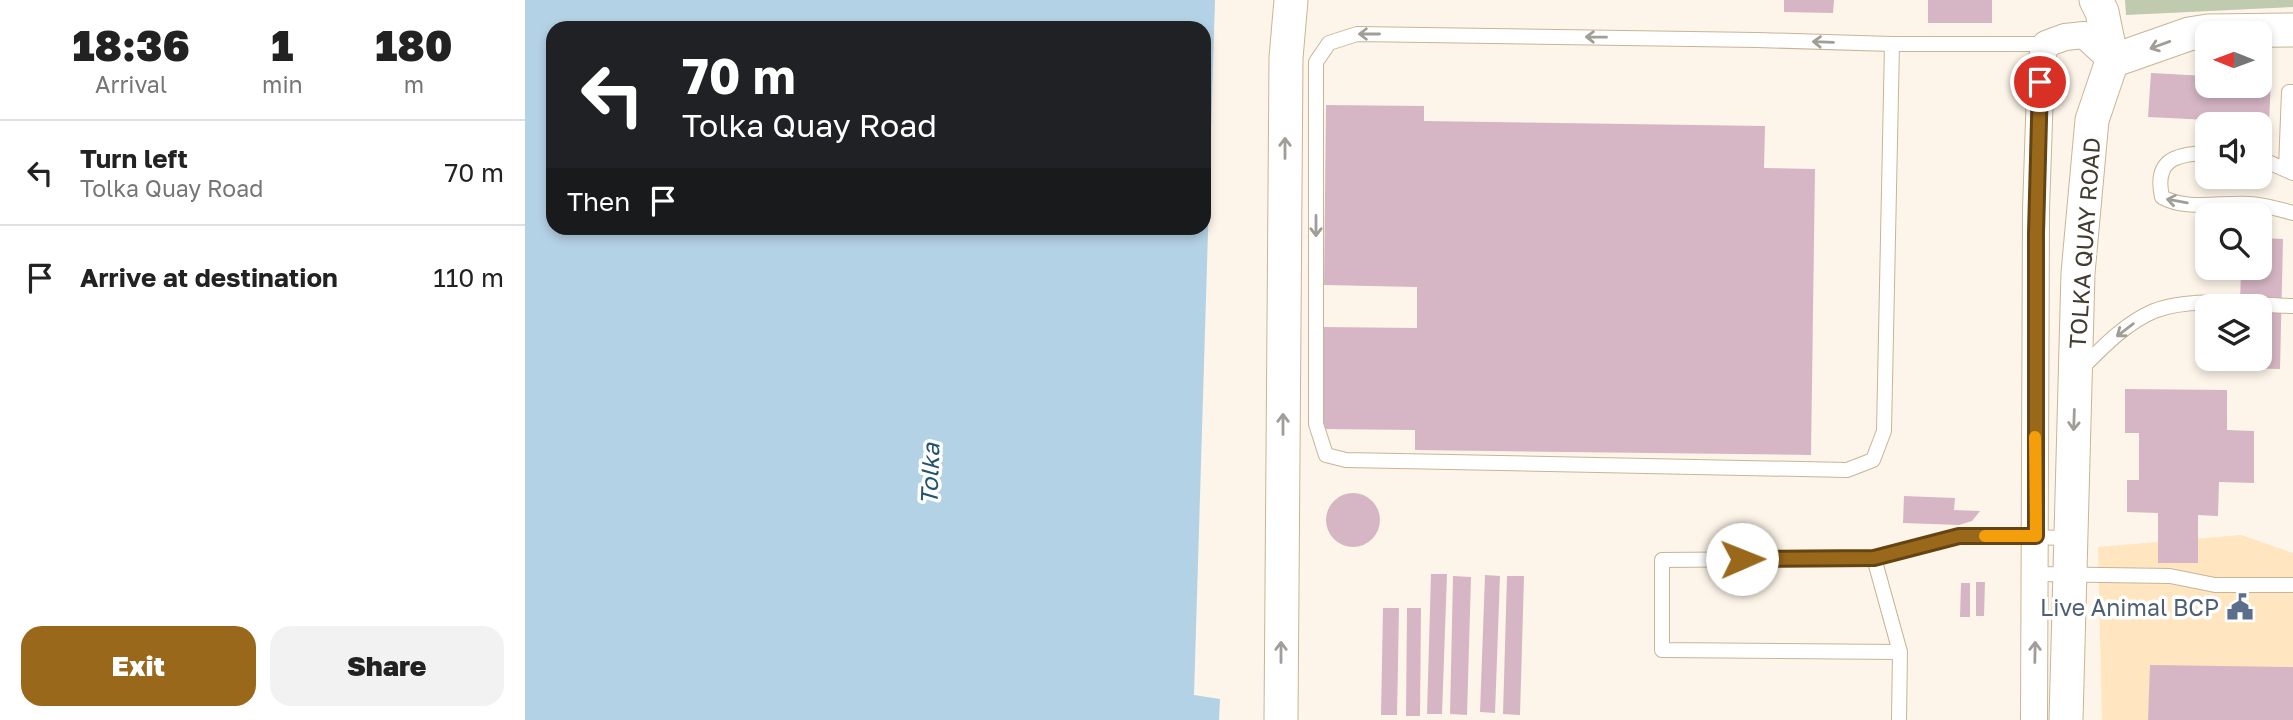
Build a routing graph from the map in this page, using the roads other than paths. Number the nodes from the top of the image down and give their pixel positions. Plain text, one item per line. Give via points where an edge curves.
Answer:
1 (1291, 0) edge
2 (2096, 0) edge
3 (2293, 30) edge
4 (1892, 44) junction
5 (2046, 44) junction
6 (2112, 61) junction
7 (2293, 92) edge
8 (2290, 133) edge
9 (2195, 154) edge
10 (2272, 163) edge
11 (2290, 171) edge
12 (2293, 213) edge
13 (2293, 306) edge
14 (2075, 374) junction
15 (2036, 536) junction
16 (2071, 538) junction
17 (1874, 558) junction
18 (2035, 574) junction
19 (2069, 575) junction
20 (2293, 585) edge
21 (1900, 652) junction
22 (1281, 720) edge
23 (1899, 720) edge
24 (2034, 720) edge
25 (2066, 720) edge

22 -> 1 street via 1286,58
2 - 6 street
3 -> 6 street via 2189,34
4 -> 4 lane via 1357,34 1329,43 1316,62 1316,424 1326,456 1847,470 1873,460 1884,431
4 - 5 lane
5 - 6 street via 2084,36
5 - 15 street, TOLKA QUAY ROAD via 2041,61 2036,210
6 - 14 street, TOLKA QUAY ROAD via 2092,120 2079,261
7 - 8 lane via 2289,92
8 - 11 lane
12 -> 9 lane via 2248,204 2173,203 2162,197 2161,170 2172,159
10 - 11 lane
13 -> 14 lane via 2185,303 2154,311 2125,329
14 -> 16 street, TOLKA QUAY ROAD
15 - 16 lane
15 - 17 lane via 1959,536
15 - 18 street, TOLKA QUAY ROAD
16 - 19 street, TOLKA QUAY ROAD
17 - 21 lane
17 - 21 lane via 1663,560 1662,650
18 - 19 lane
24 -> 18 street, TOLKA QUAY ROAD
19 - 20 lane via 2170,576 2215,585
19 - 25 street, TOLKA QUAY ROAD
21 - 23 lane

